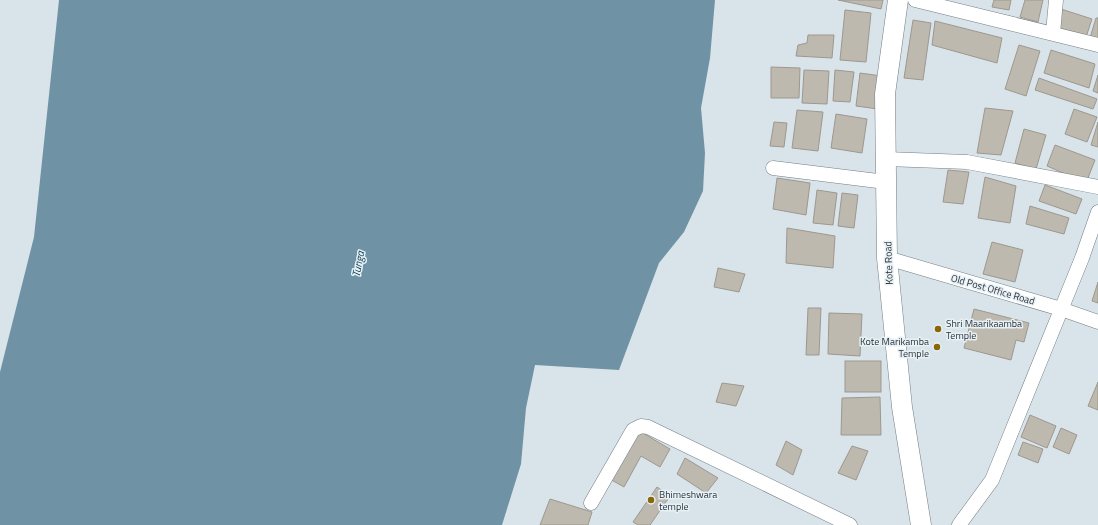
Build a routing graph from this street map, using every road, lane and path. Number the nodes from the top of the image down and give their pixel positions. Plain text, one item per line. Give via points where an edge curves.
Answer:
1 (898, 0) edge
2 (915, 0) edge
3 (1056, 0) edge
4 (1052, 33) junction
5 (1098, 45) edge
6 (886, 159) junction
7 (773, 168) dead end
8 (886, 182) junction
9 (1098, 187) edge
10 (1098, 212) edge
11 (887, 258) junction
12 (1061, 309) junction
13 (1098, 322) edge
14 (591, 503) dead end
15 (850, 525) edge
16 (920, 525) edge
17 (959, 525) edge

1 - 6 street, Kote Road via 885,94
2 - 4 street
3 - 4 street
4 - 5 street
6 - 8 street, Kote Road
6 - 9 street via 966,162
7 - 8 street
8 - 11 street, Kote Road
10 - 12 street
11 - 12 street, Old Post Office Road
11 - 16 street, Kote Road via 902,407
12 - 13 street, Old Post Office Road
12 - 17 street via 992,480
14 - 15 street via 633,430 642,426

